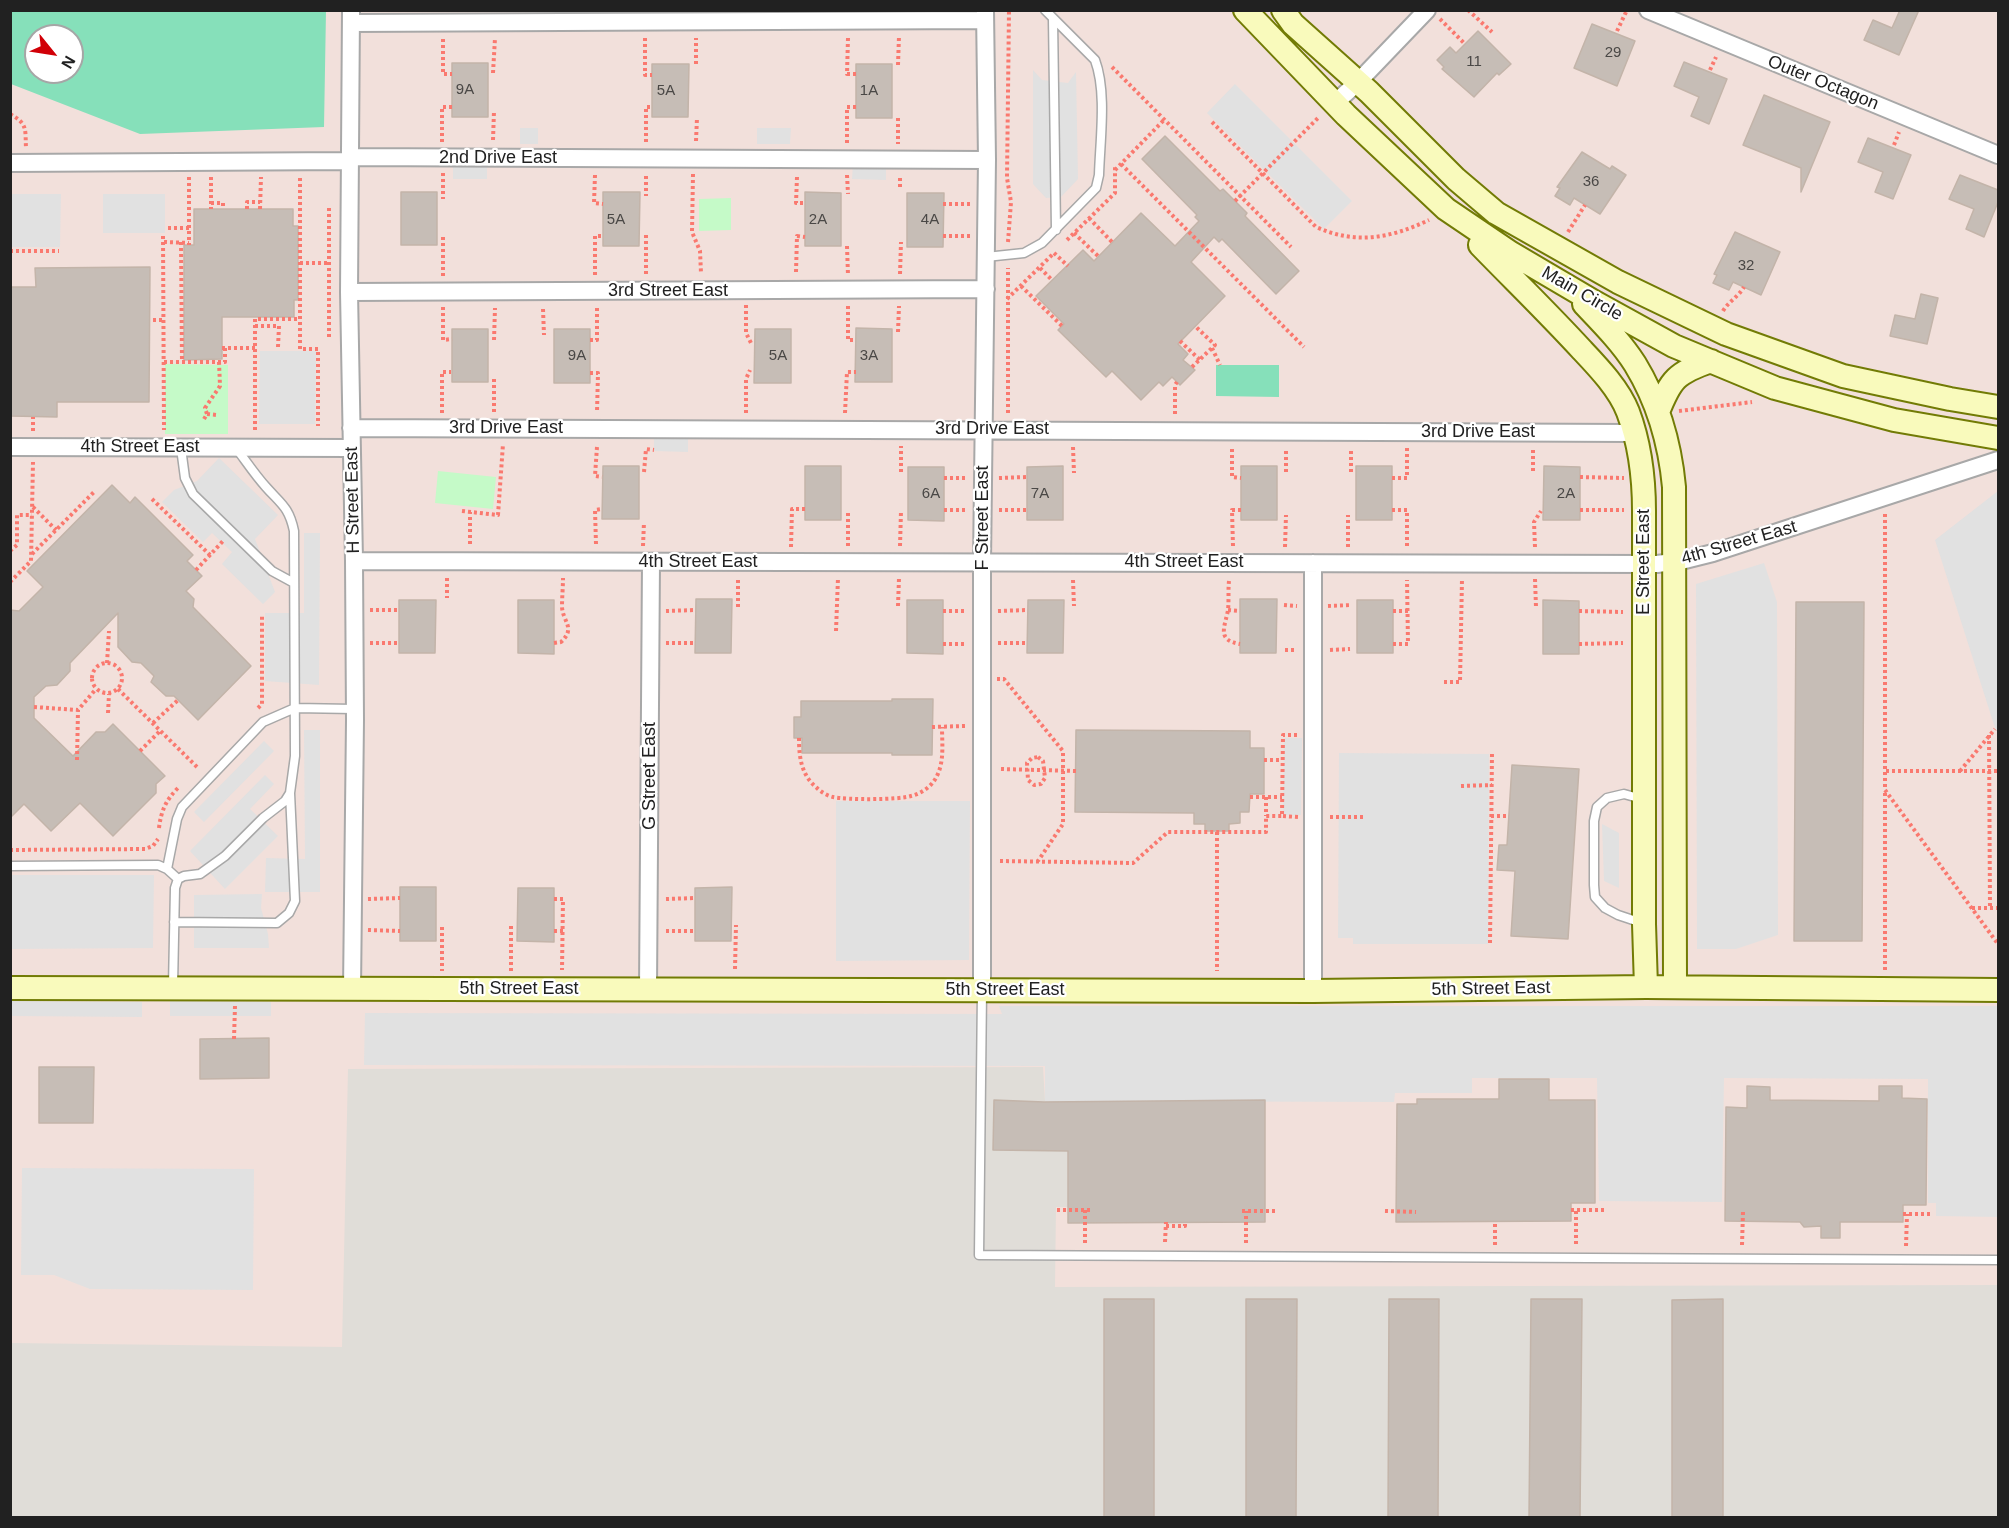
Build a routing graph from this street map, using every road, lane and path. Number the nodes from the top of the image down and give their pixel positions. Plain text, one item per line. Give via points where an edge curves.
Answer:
1 (1009, 10) edge
2 (1045, 10) edge
3 (1245, 10) edge
4 (1283, 10) edge
5 (1468, 10) edge
6 (1627, 10) edge
7 (1648, 10) edge
8 (985, 15) edge
9 (1433, 15) edge
10 (351, 17) edge
11 (1053, 19) junction
12 (848, 20) junction
13 (899, 20) junction
14 (645, 21) junction
15 (696, 21) junction
16 (495, 22) junction
17 (443, 23) junction
18 (1617, 31) dead end
19 (1492, 32) dead end
20 (1465, 44) dead end
21 (696, 64) dead end
22 (1108, 64) dead end
23 (898, 65) dead end
24 (493, 73) dead end
25 (452, 74) dead end
26 (856, 74) dead end
27 (652, 75) dead end
28 (1358, 82) junction
29 (452, 107) dead end
30 (652, 107) dead end
31 (856, 107) dead end
32 (1330, 107) junction
33 (494, 111) dead end
34 (10, 114) edge
35 (697, 118) dead end
36 (898, 118) dead end
37 (1164, 120) junction
38 (1212, 122) dead end
39 (1998, 155) edge
40 (442, 158) junction
41 (493, 158) junction
42 (595, 158) junction
43 (645, 159) junction
44 (694, 159) junction
45 (798, 159) junction
46 (847, 159) junction
47 (899, 160) junction
48 (987, 160) junction
49 (350, 161) junction
50 (18, 163) edge
51 (1121, 165) junction
52 (1115, 170) dead end
53 (1263, 173) junction
54 (189, 177) dead end
55 (211, 177) dead end
56 (261, 177) dead end
57 (300, 177) dead end
58 (1240, 196) junction
59 (443, 199) dead end
60 (1235, 201) dead end
61 (260, 202) junction
62 (211, 203) junction
63 (603, 204) dead end
64 (805, 204) dead end
65 (944, 204) dead end
66 (987, 204) junction
67 (1585, 205) dead end
68 (329, 208) dead end
69 (211, 209) dead end
70 (223, 209) dead end
71 (247, 209) dead end
72 (260, 209) dead end
73 (1440, 213) junction
74 (1496, 213) junction
75 (1089, 218) dead end
76 (168, 228) dead end
77 (189, 228) junction
78 (1056, 230) junction
79 (646, 233) dead end
80 (1074, 233) dead end
81 (443, 234) dead end
82 (164, 236) dead end
83 (603, 236) dead end
84 (943, 236) dead end
85 (805, 237) dead end
86 (986, 237) junction
87 (164, 242) junction
88 (901, 242) dead end
89 (1112, 242) dead end
90 (181, 243) junction
91 (847, 246) dead end
92 (1292, 247) dead end
93 (1558, 248) junction
94 (10, 251) edge
95 (59, 251) dead end
96 (1054, 253) dead end
97 (1008, 255) junction
98 (986, 256) junction
99 (1098, 256) dead end
100 (1068, 266) dead end
101 (1040, 267) dead end
102 (1052, 280) dead end
103 (1021, 286) dead end
104 (1566, 286) junction
105 (1744, 287) dead end
106 (986, 289) junction
107 (701, 290) junction
108 (747, 290) junction
109 (796, 290) junction
110 (848, 290) junction
111 (899, 290) junction
112 (496, 291) junction
113 (543, 291) junction
114 (596, 291) junction
115 (646, 291) junction
116 (349, 292) junction
117 (442, 292) junction
118 (300, 319) junction
119 (153, 320) dead end
120 (164, 320) junction
121 (255, 326) junction
122 (1062, 326) dead end
123 (1195, 326) dead end
124 (1714, 329) junction
125 (898, 332) dead end
126 (544, 335) dead end
127 (452, 339) dead end
128 (329, 340) dead end
129 (494, 340) dead end
130 (590, 340) dead end
131 (856, 340) dead end
132 (1180, 341) dead end
133 (752, 345) dead end
134 (278, 347) dead end
135 (1304, 347) dead end
136 (255, 348) junction
137 (1212, 348) junction
138 (1200, 360) junction
139 (1711, 361) junction
140 (164, 362) junction
141 (182, 362) junction
142 (219, 362) junction
143 (1220, 365) dead end
144 (1192, 367) dead end
145 (750, 370) dead end
146 (452, 372) dead end
147 (856, 372) dead end
148 (590, 373) dead end
149 (494, 377) dead end
150 (1177, 382) dead end
151 (1998, 407) edge
152 (1658, 412) junction
153 (207, 414) junction
154 (217, 416) dead end
155 (33, 417) dead end
156 (204, 419) dead end
157 (318, 426) dead end
158 (351, 428) junction
159 (442, 428) junction
160 (499, 428) junction
161 (597, 428) junction
162 (747, 429) junction
163 (844, 429) junction
164 (901, 429) junction
165 (983, 429) junction
166 (1008, 429) junction
167 (1072, 429) junction
168 (1175, 430) junction
169 (1232, 430) junction
170 (255, 431) dead end
171 (1407, 431) junction
172 (1533, 432) junction
173 (1634, 433) junction
174 (1997, 438) edge
175 (10, 447) edge
176 (33, 447) junction
177 (172, 448) junction
178 (236, 448) junction
179 (351, 448) junction
180 (654, 450) dead end
181 (1998, 460) edge
182 (644, 472) dead end
183 (901, 472) dead end
184 (1074, 473) dead end
185 (1533, 474) dead end
186 (602, 477) dead end
187 (1027, 477) dead end
188 (1580, 477) dead end
189 (983, 478) junction
190 (1241, 478) dead end
191 (1392, 478) dead end
192 (1643, 478) junction
193 (95, 490) dead end
194 (1885, 498) junction
195 (152, 499) dead end
196 (32, 507) junction
197 (602, 509) dead end
198 (805, 509) dead end
199 (983, 510) junction
200 (1027, 510) dead end
201 (1241, 510) dead end
202 (1392, 510) dead end
203 (1580, 510) dead end
204 (462, 511) dead end
205 (848, 511) dead end
206 (901, 511) dead end
207 (1644, 511) junction
208 (471, 512) junction
209 (1541, 512) dead end
210 (32, 515) junction
211 (1286, 515) dead end
212 (1348, 515) dead end
213 (56, 530) junction
214 (232, 532) junction
215 (10, 551) edge
216 (31, 555) junction
217 (210, 555) junction
218 (354, 561) junction
219 (469, 561) junction
220 (564, 562) junction
221 (596, 562) junction
222 (651, 562) junction
223 (738, 562) junction
224 (791, 562) junction
225 (843, 562) junction
226 (900, 562) junction
227 (982, 562) junction
228 (1073, 562) junction
229 (1231, 562) junction
230 (1285, 562) junction
231 (1313, 562) junction
232 (1674, 562) junction
233 (1347, 563) junction
234 (1407, 563) junction
235 (1462, 563) junction
236 (1535, 564) junction
237 (1644, 564) junction
238 (196, 570) dead end
239 (11, 580) edge
240 (294, 583) junction
241 (898, 606) dead end
242 (1074, 606) dead end
243 (1536, 607) dead end
244 (738, 609) dead end
245 (354, 610) junction
246 (399, 610) dead end
247 (554, 610) dead end
248 (696, 610) dead end
249 (1028, 610) dead end
250 (1228, 610) junction
251 (562, 611) junction
252 (651, 611) junction
253 (982, 611) junction
254 (1240, 611) dead end
255 (1393, 611) dead end
256 (1408, 611) junction
257 (1579, 611) dead end
258 (1644, 613) junction
259 (262, 615) dead end
260 (109, 631) dead end
261 (836, 631) dead end
262 (399, 642) dead end
263 (354, 643) junction
264 (554, 643) dead end
265 (696, 643) dead end
266 (982, 643) junction
267 (1644, 643) junction
268 (650, 644) junction
269 (1027, 644) dead end
270 (1240, 644) dead end
271 (1393, 644) dead end
272 (1579, 644) dead end
273 (107, 663) junction
274 (982, 679) junction
275 (1444, 682) dead end
276 (96, 689) junction
277 (118, 689) junction
278 (109, 694) junction
279 (178, 700) dead end
280 (34, 707) dead end
281 (295, 708) junction
282 (354, 709) junction
283 (78, 710) junction
284 (254, 712) dead end
285 (108, 713) dead end
286 (153, 723) junction
287 (982, 726) junction
288 (932, 727) dead end
289 (942, 727) junction
290 (1995, 729) dead end
291 (160, 731) junction
292 (1989, 735) junction
293 (799, 738) dead end
294 (140, 751) dead end
295 (1491, 753) dead end
296 (77, 760) dead end
297 (206, 760) dead end
298 (1264, 760) dead end
299 (1282, 760) dead end
300 (198, 768) junction
301 (1001, 769) dead end
302 (1027, 770) junction
303 (1045, 770) junction
304 (1063, 771) junction
305 (1076, 771) dead end
306 (1886, 771) junction
307 (1960, 771) junction
308 (1989, 771) junction
309 (1998, 771) edge
310 (191, 775) dead end
311 (184, 782) dead end
312 (1492, 785) junction
313 (1461, 786) dead end
314 (1885, 790) junction
315 (290, 793) junction
316 (1250, 797) dead end
317 (1266, 797) junction
318 (1282, 797) dead end
319 (1645, 800) junction
320 (1266, 816) junction
321 (1282, 816) dead end
322 (1491, 816) junction
323 (1509, 816) dead end
324 (1313, 817) junction
325 (1363, 817) dead end
326 (1217, 832) junction
327 (10, 850) edge
328 (1491, 855) junction
329 (1498, 855) dead end
330 (1000, 861) dead end
331 (1038, 862) junction
332 (10, 866) edge
333 (167, 870) junction
334 (178, 879) junction
335 (400, 898) dead end
336 (554, 898) dead end
337 (695, 898) dead end
338 (649, 899) junction
339 (353, 900) junction
340 (1972, 908) junction
341 (1990, 908) junction
342 (1998, 908) edge
343 (174, 922) junction
344 (1644, 924) junction
345 (736, 925) dead end
346 (511, 926) dead end
347 (442, 927) dead end
348 (352, 930) junction
349 (400, 931) dead end
350 (554, 931) dead end
351 (562, 931) junction
352 (648, 931) junction
353 (695, 931) dead end
354 (1490, 943) dead end
355 (1998, 944) edge
356 (1646, 987) junction
357 (1675, 987) junction
358 (10, 988) edge
359 (173, 988) junction
360 (235, 989) junction
361 (352, 989) junction
362 (442, 989) junction
363 (512, 989) junction
364 (562, 989) junction
365 (648, 989) junction
366 (1885, 989) junction
367 (734, 990) junction
368 (982, 990) junction
369 (1218, 990) junction
370 (1998, 990) edge
371 (1313, 991) junction
372 (234, 1039) dead end
373 (1057, 1210) dead end
374 (1085, 1210) junction
375 (1091, 1210) dead end
376 (1604, 1210) dead end
377 (1275, 1211) dead end
378 (1386, 1211) dead end
379 (1416, 1212) dead end
380 (1745, 1212) dead end
381 (1933, 1214) dead end
382 (1495, 1221) dead end
383 (1185, 1222) dead end
384 (1085, 1255) junction
385 (1165, 1256) junction
386 (1246, 1256) junction
387 (1495, 1257) junction
388 (1576, 1258) junction
389 (1742, 1258) junction
390 (1906, 1259) junction
391 (1998, 1260) edge

1 - 97 path
2 - 11 lane
3 - 32 street, Main Circle
4 - 28 street, Main Circle via 1293,24
5 - 19 path
6 - 18 path
7 - 39 street, Outer Octagon
8 - 13 street
8 - 48 street, F Street East
9 - 20 path
9 - 28 street
10 - 17 street
10 - 49 street, H Street East
11 - 78 lane
11 - 78 lane via 1095,60 1101,87 1100,175 1096,188
12 - 13 street
12 - 15 street
12 - 26 path via 847,74
13 - 23 path
14 - 15 street
14 - 16 street
14 - 27 path via 645,75
15 - 21 path
16 - 17 street
16 - 24 path
17 - 25 path via 442,74
22 - 37 path
28 - 32 street
28 - 74 street, Main Circle
29 - 40 path via 442,107
30 - 43 path via 646,107
31 - 46 path via 848,107
32 - 53 path
32 - 73 street, Main Circle
33 - 41 path
34 - 50 path via 25,126
35 - 44 path
36 - 47 path
37 - 51 path
37 - 58 path
38 - 53 path
40 - 41 street, 2nd Drive East
40 - 49 street, 2nd Drive East via 355,157
40 - 59 path
41 - 42 street, 2nd Drive East
42 - 43 street, 2nd Drive East
42 - 63 path via 594,203
43 - 44 street, 2nd Drive East
44 - 45 street, 2nd Drive East
44 - 107 path via 692,232 700,251
45 - 46 street, 2nd Drive East
45 - 64 path via 796,203
46 - 47 street, 2nd Drive East
47 - 48 street, 2nd Drive East
48 - 66 street, F Street East
49 - 50 street, 2nd Drive East
49 - 116 street, H Street East
51 - 52 path
51 - 135 path
53 - 58 path
53 - 73 path via 1316,226 1332,234 1376,237 1409,230
54 - 77 path
55 - 62 path
56 - 61 path
57 - 118 path
58 - 60 path
58 - 92 path
61 - 71 path via 247,202
61 - 72 path
62 - 69 path
62 - 70 path via 224,203
65 - 66 path
66 - 86 street, F Street East
67 - 93 path
68 - 128 path
73 - 104 street, Main Circle
73 - 173 street, E Street East via 1598,368 1617,391
74 - 93 street, Main Circle
74 - 104 street, E Street East
75 - 89 path
76 - 77 path
77 - 90 path via 189,244
78 - 97 lane via 1024,253
79 - 115 path
80 - 99 path
81 - 117 path
82 - 87 path
83 - 114 path via 595,236
84 - 86 path
85 - 109 path via 797,236
86 - 98 street, F Street East
87 - 90 path
87 - 120 path
88 - 111 path
90 - 141 path
91 - 110 path
93 - 124 street, Main Circle
94 - 95 path
96 - 100 path
97 - 98 lane
97 - 166 path
98 - 106 street, F Street East
101 - 102 path
103 - 122 path
104 - 139 street, Main Circle via 1674,346
104 - 152 street, E Street East via 1634,363
105 - 124 path via 1728,303
106 - 111 street, 3rd Street East
106 - 165 street, F Street East
107 - 108 street, 3rd Street East
107 - 115 street, 3rd Street East
108 - 109 street, 3rd Street East
108 - 133 path via 746,333
109 - 110 street, 3rd Street East
110 - 111 street, 3rd Street East
110 - 131 path via 848,340
111 - 125 path
112 - 113 street, 3rd Street East
112 - 117 street, 3rd Street East
112 - 129 path
113 - 114 street, 3rd Street East
113 - 126 path
114 - 115 street, 3rd Street East
114 - 130 path via 597,340
116 - 117 street, 3rd Street East
116 - 158 street, H Street East
117 - 127 path via 443,340
118 - 121 path via 255,319
118 - 157 path via 300,349 318,349
119 - 120 path
120 - 140 path
121 - 134 path via 279,326
121 - 136 path
123 - 137 path via 1215,345
124 - 151 street, Main Circle via 1844,376
132 - 138 path
136 - 142 path via 224,348 225,362
136 - 170 path
137 - 138 path
137 - 143 path
138 - 144 path
139 - 152 street via 1688,369 1668,387
139 - 174 street, Main Circle via 1775,388 1882,417
140 - 141 path
140 - 177 path
141 - 142 path
142 - 153 path via 220,386 205,408
145 - 162 path via 746,380
146 - 159 path via 442,372
147 - 163 path via 847,372
148 - 161 path via 598,373
149 - 160 path
150 - 168 path
152 - 232 street, E Street East via 1672,464
153 - 154 path
153 - 156 path
155 - 176 path
158 - 159 street, 3rd Drive East
158 - 179 street, H Street East
159 - 160 street, 3rd Drive East
160 - 161 street, 3rd Drive East
160 - 208 path via 498,515
161 - 162 street, 3rd Drive East
161 - 186 path via 595,476
162 - 163 street, 3rd Drive East
163 - 164 street, 3rd Drive East
164 - 165 street, 3rd Drive East
164 - 183 path
165 - 166 street, 3rd Drive East
165 - 189 street, F Street East
166 - 167 street, 3rd Drive East
167 - 168 street, 3rd Drive East
167 - 184 path
168 - 169 street, 3rd Drive East
169 - 171 street, 3rd Drive East
169 - 190 path via 1232,477
171 - 172 street, 3rd Drive East
171 - 191 path via 1407,478
172 - 173 street, 3rd Drive East
172 - 185 path
173 - 192 street, E Street East
174 - 181 street, 4th Street East
175 - 176 street, 4th Street East
176 - 177 street, 4th Street East
176 - 196 path
177 - 178 street, 4th Street East
177 - 214 lane via 193,494
178 - 179 street, 4th Street East
178 - 240 lane via 291,516
179 - 218 street, H Street East
180 - 182 path via 646,449
181 - 194 street, 4th Street East
187 - 189 path
188 - 192 path
189 - 199 street, F Street East
192 - 207 street, E Street East
193 - 213 path
194 - 232 street, 4th Street East
194 - 306 path
195 - 217 path
196 - 210 path
196 - 213 path
197 - 221 path via 595,510
198 - 224 path via 792,510
199 - 200 path
199 - 227 street, F Street East
201 - 229 path via 1232,510
202 - 234 path via 1407,510
203 - 207 path
204 - 208 path
205 - 225 path
206 - 226 path
207 - 237 street, E Street East
208 - 219 path
209 - 236 path via 1534,522
210 - 215 path via 17,515 17,545
210 - 216 path
211 - 230 path
212 - 233 path
213 - 216 path
214 - 217 path
214 - 240 lane via 272,571
216 - 239 path via 33,562
217 - 238 path
218 - 219 street, 4th Street East
218 - 245 street, H Street East
219 - 220 street, 4th Street East
220 - 221 street, 4th Street East
220 - 251 path
221 - 222 street, 4th Street East
222 - 223 street, 4th Street East
222 - 252 street, G Street East
223 - 224 street, 4th Street East
223 - 244 path
224 - 225 street, 4th Street East
225 - 226 street, 4th Street East
225 - 261 path
226 - 227 street, 4th Street East
226 - 241 path
227 - 228 street, 4th Street East
227 - 253 street, F Street East
228 - 229 street, 4th Street East
228 - 242 path
229 - 230 street, 4th Street East
229 - 250 path
230 - 231 street, 4th Street East
231 - 233 street, 4th Street East
231 - 324 street
232 - 237 street, 4th Street East
232 - 357 street, E Street East
233 - 234 street, 4th Street East
234 - 235 street, 4th Street East
234 - 256 path
235 - 236 street, 4th Street East
235 - 275 path via 1460,682
236 - 237 street, 4th Street East
236 - 243 path
237 - 258 street, E Street East
240 - 281 lane
245 - 246 path
245 - 263 street, H Street East
247 - 251 path
248 - 252 path
249 - 253 path
250 - 254 path
250 - 270 path via 1225,637
251 - 264 path via 568,632 561,642
252 - 268 street, G Street East
253 - 266 street, F Street East
255 - 256 path
256 - 271 path via 1408,644
257 - 258 path
258 - 267 street, E Street East
259 - 284 path via 262,704
260 - 273 path
262 - 263 path
263 - 282 street, H Street East
265 - 268 path
266 - 269 path
266 - 274 street, F Street East
267 - 272 path
267 - 319 street, E Street East
268 - 338 street, G Street East
273 - 276 path via 94,670 92,680
273 - 277 path via 121,670
274 - 287 street, F Street East
274 - 304 path via 1004,679 1063,751
276 - 278 path
276 - 283 path
277 - 278 path
277 - 286 path
278 - 285 path
279 - 286 path
280 - 283 path
281 - 282 lane
281 - 315 lane
281 - 333 lane via 263,722 182,807
282 - 339 street, H Street East
283 - 296 path
286 - 291 path
287 - 289 path
287 - 368 street, F Street East
288 - 289 path
289 - 293 path via 942,762 938,773 927,788 908,797 830,796 816,788 804,772
290 - 292 path
291 - 294 path
291 - 300 path
292 - 307 path
292 - 308 path
295 - 312 path
297 - 300 path
298 - 299 path
300 - 310 path
301 - 302 path
302 - 303 path
302 - 303 path via 1027,763 1038,757
302 - 303 path via 1028,780 1034,785 1041,784
303 - 304 path
304 - 305 path
304 - 331 path via 1063,824
306 - 307 path
306 - 314 path
307 - 308 path
308 - 309 path
308 - 341 path
311 - 327 path via 163,808 158,839 153,846
312 - 313 path
312 - 322 path
314 - 340 path
314 - 366 path
315 - 334 lane via 225,856 200,874
315 - 343 lane via 295,901 289,913 277,923
316 - 317 path
317 - 318 path
317 - 320 path
319 - 344 street, E Street East
319 - 344 lane via 1623,794 1607,798 1597,807 1593,885 1595,897 1605,908
320 - 321 path
320 - 326 path via 1266,832
322 - 323 path
322 - 328 path
324 - 325 path
324 - 371 street
326 - 331 path via 1168,832 1134,863
326 - 369 path
328 - 329 path
328 - 354 path
330 - 331 path
332 - 333 lane via 158,865
333 - 334 lane
334 - 343 lane
335 - 339 path
336 - 351 path via 562,899
337 - 338 path
338 - 352 street, G Street East
339 - 348 street, H Street East
340 - 341 path
340 - 355 path
341 - 342 path
343 - 359 lane
344 - 356 street, E Street East
345 - 367 path
346 - 363 path
347 - 362 path
348 - 349 path
348 - 361 street, H Street East
350 - 351 path
351 - 364 path
352 - 353 path
352 - 365 street, G Street East
356 - 357 street, 5th Street East
356 - 371 street, 5th Street East
357 - 366 street, 5th Street East
358 - 359 street, 5th Street East
359 - 360 street, 5th Street East
360 - 361 street, 5th Street East
360 - 372 path
361 - 362 street, 5th Street East
362 - 363 street, 5th Street East
363 - 364 street, 5th Street East
364 - 365 street, 5th Street East
365 - 367 street, 5th Street East
366 - 370 street, 5th Street East
367 - 368 street, 5th Street East
368 - 369 street, 5th Street East
368 - 384 lane via 979,1255
369 - 371 street, 5th Street East
373 - 374 path
374 - 375 path
374 - 384 path
376 - 388 path via 1574,1210
377 - 386 path via 1244,1211
378 - 379 path
380 - 389 path
381 - 390 path via 1905,1214
382 - 387 path
383 - 385 path via 1185,1226 1166,1224
384 - 385 lane
385 - 386 lane
386 - 387 lane
387 - 388 lane
388 - 389 lane
389 - 390 lane
390 - 391 lane

